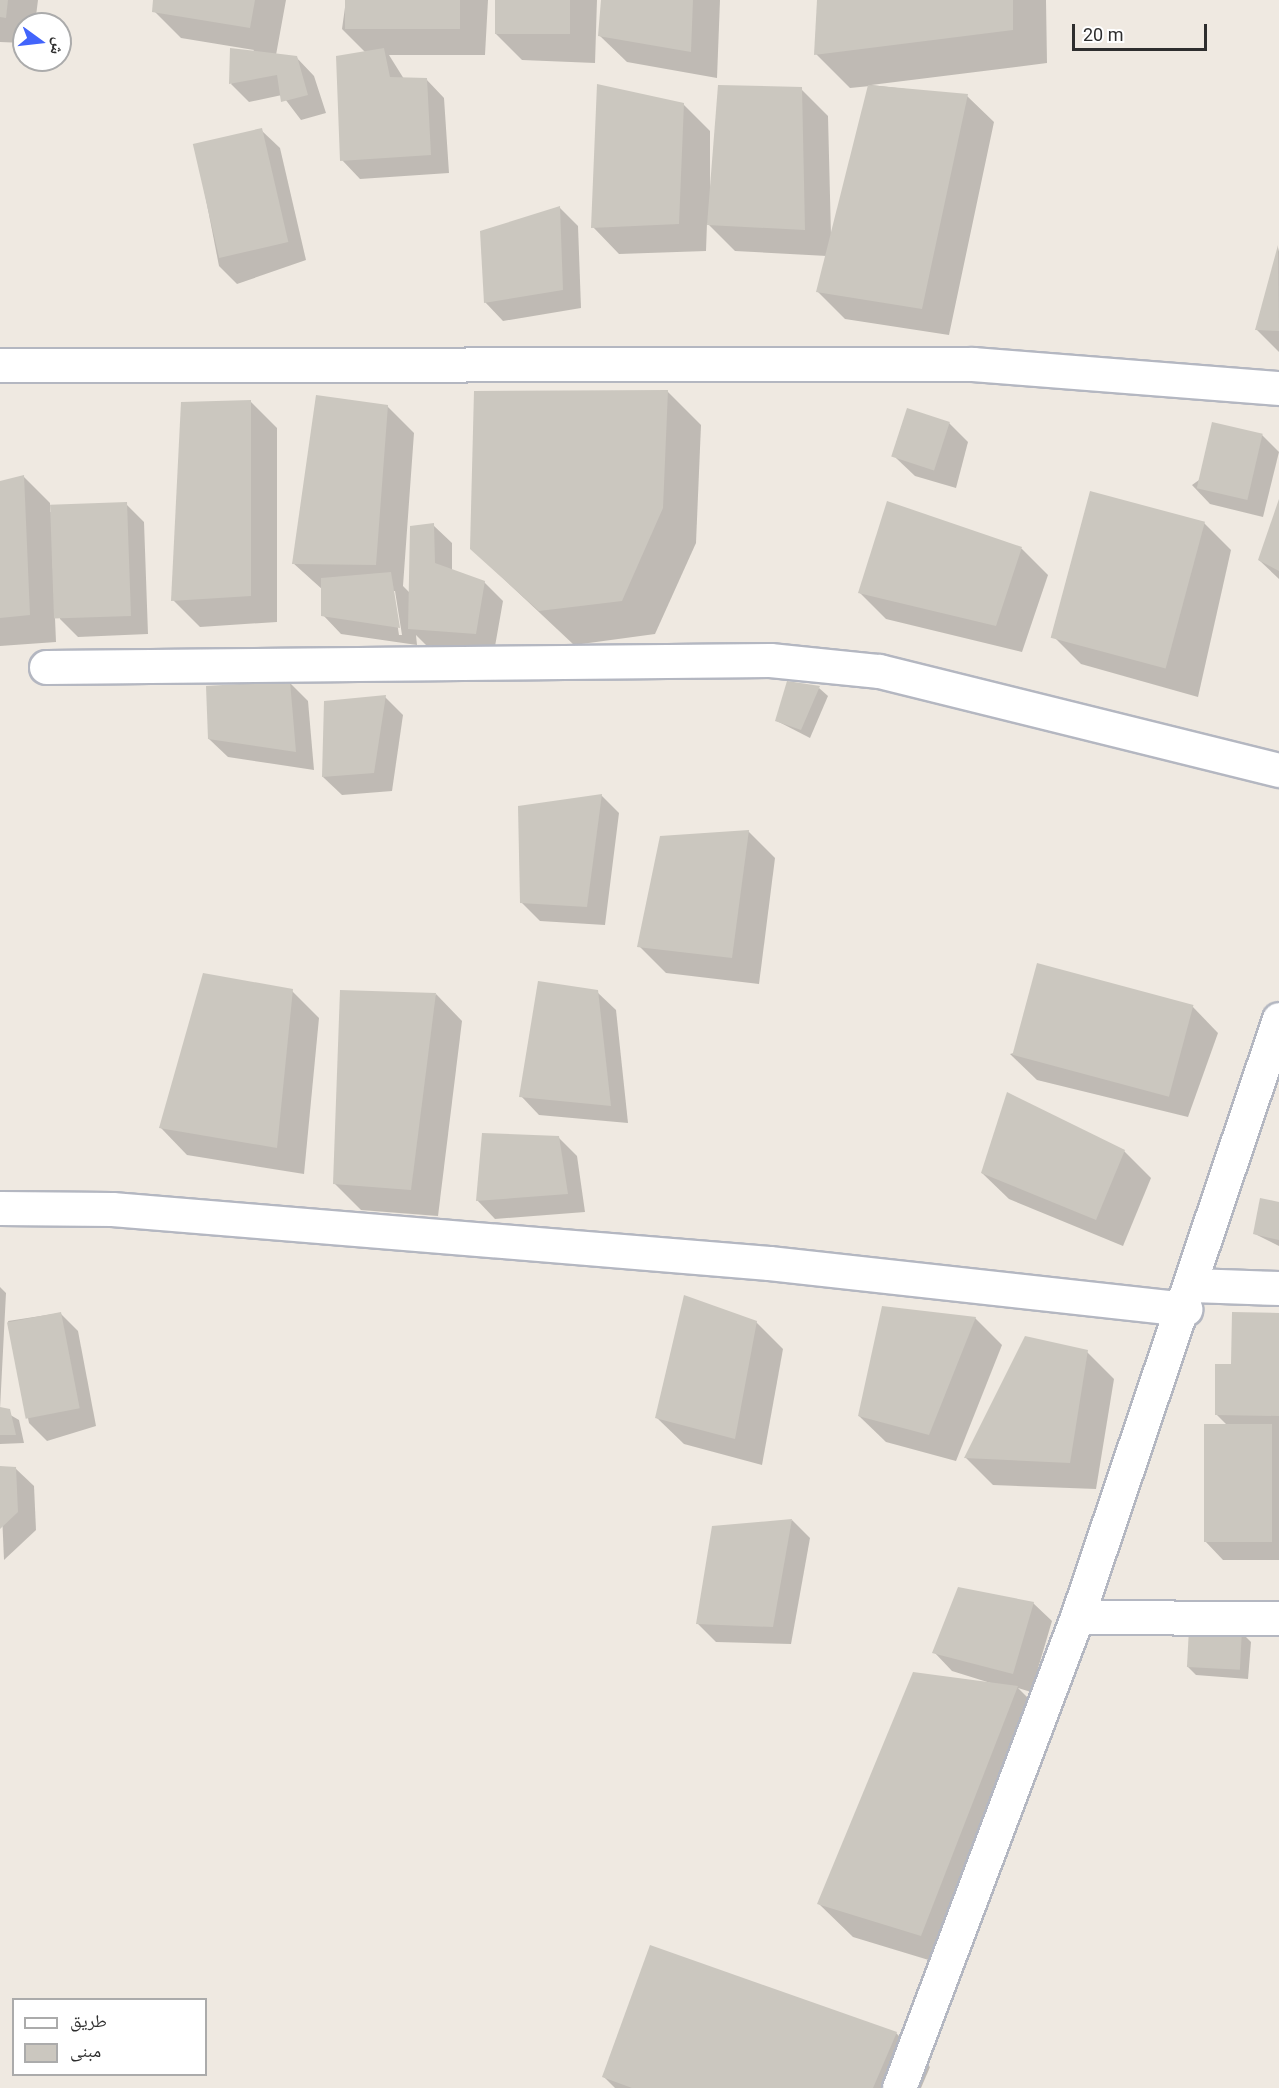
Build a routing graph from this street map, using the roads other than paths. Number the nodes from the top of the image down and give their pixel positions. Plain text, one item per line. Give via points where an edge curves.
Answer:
1 (0, 365) edge
2 (1279, 388) edge
3 (46, 668) dead end
4 (1279, 770) edge
5 (1279, 1019) edge
6 (0, 1208) edge
7 (1279, 1288) edge
8 (1189, 1297) junction
9 (1077, 1617) junction
10 (1279, 1618) edge
11 (899, 2088) edge

1 - 2 street via 973,364
3 - 4 street via 770,660 879,671
5 - 8 street
6 - 8 street via 124,1209
7 - 8 street
8 - 9 street
9 - 10 street
9 - 11 street

